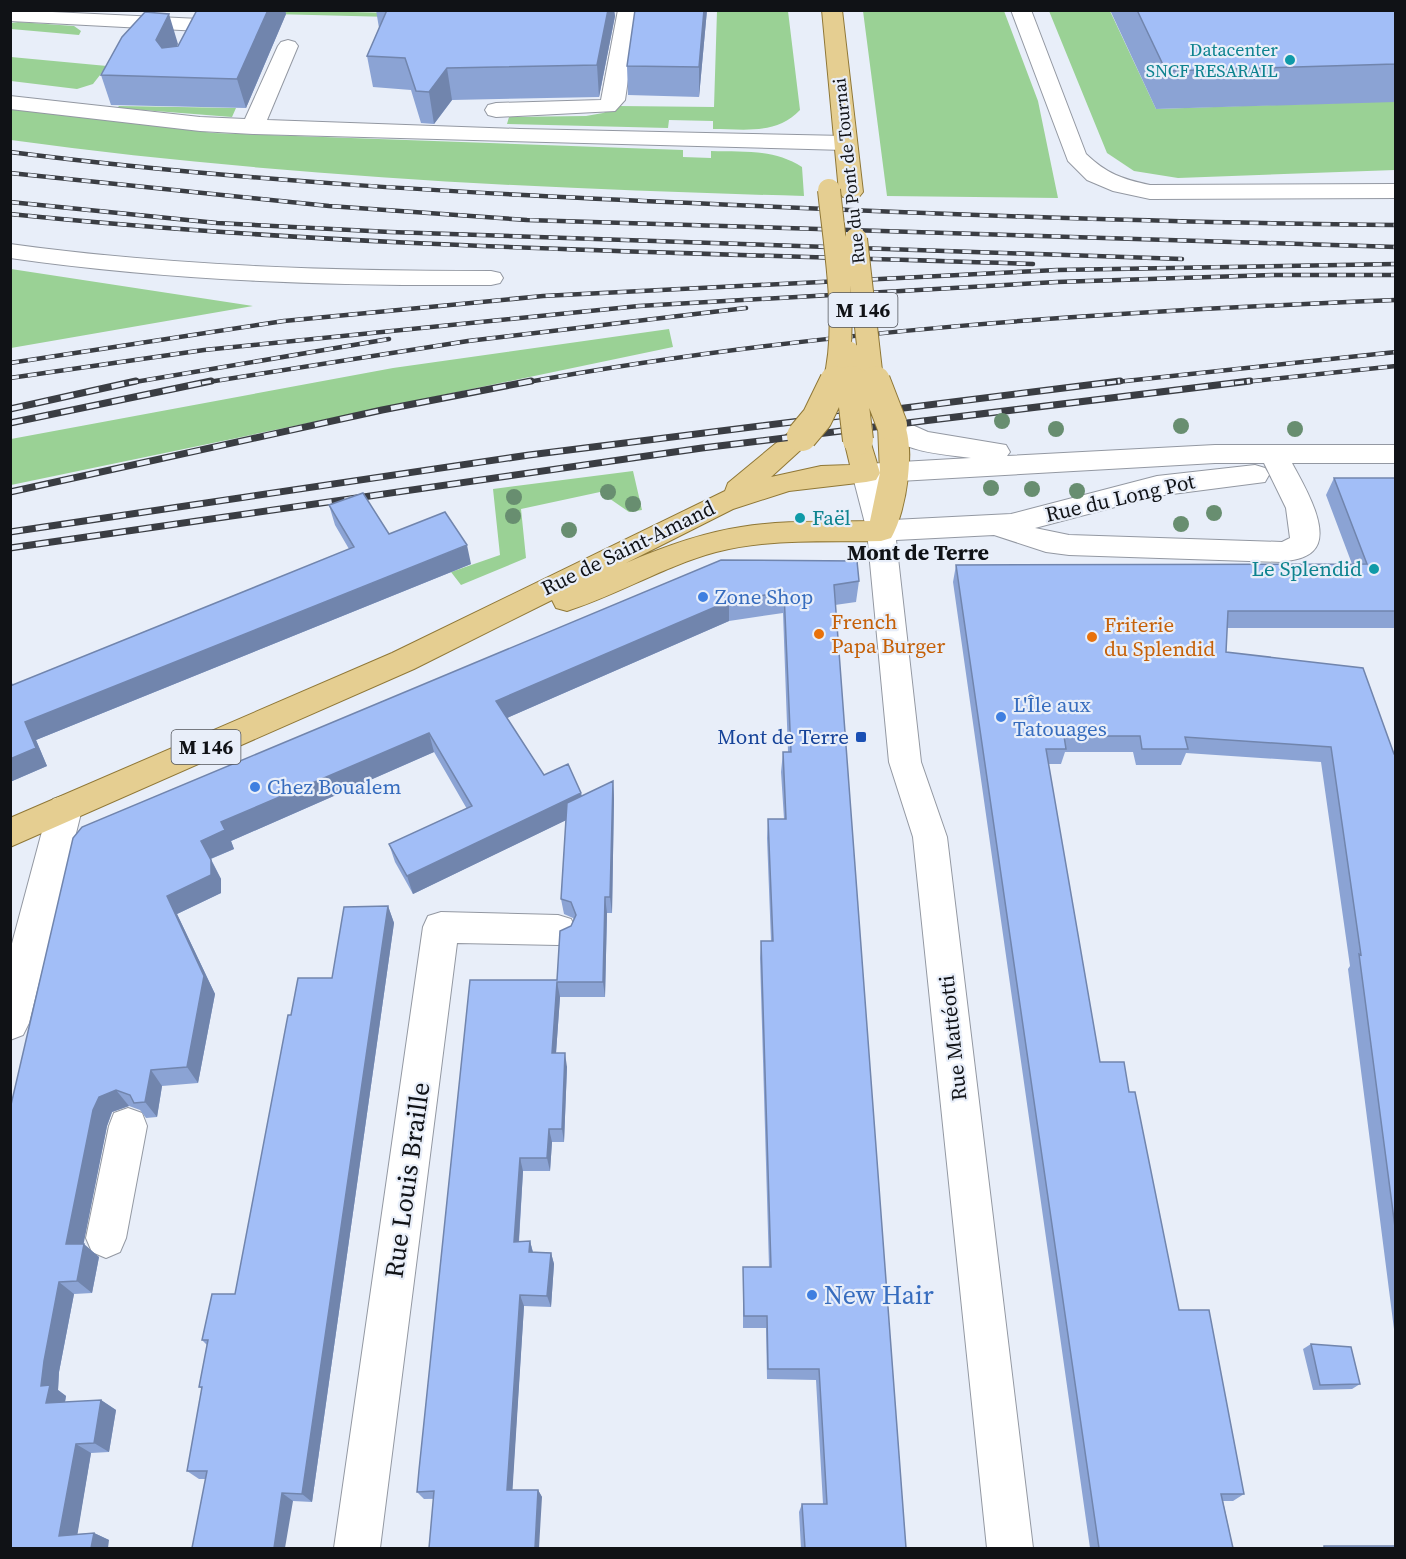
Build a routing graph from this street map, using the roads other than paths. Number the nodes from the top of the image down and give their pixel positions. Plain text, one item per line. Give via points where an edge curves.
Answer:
1 (628, 10) edge
2 (812, 10) edge
3 (832, 10) edge
4 (1021, 10) edge
5 (10, 15) edge
6 (200, 26) edge
7 (288, 46) dead end
8 (99, 92) edge
9 (10, 102) edge
10 (496, 110) dead end
11 (86, 111) junction
12 (253, 127) junction
13 (835, 142) junction
14 (840, 191) junction
15 (1395, 191) edge
16 (10, 251) edge
17 (491, 278) dead end
18 (842, 330) junction
19 (893, 433) junction
20 (1395, 454) edge
21 (1109, 459) junction
22 (1278, 463) junction
23 (1395, 469) edge
24 (894, 471) junction
25 (866, 473) junction
26 (723, 502) junction
27 (999, 526) junction
28 (882, 531) junction
29 (403, 661) junction
30 (65, 809) junction
31 (10, 833) edge
32 (558, 930) edge
33 (10, 1023) edge
34 (128, 1126) dead end
35 (106, 1238) dead end
36 (357, 1548) edge
37 (1010, 1548) edge

1 - 10 street via 614,100 607,106
2 - 13 main road, Rue du Pont de Tournai / M 146
3 - 13 main road, Rue du Pont de Tournai / M 146
4 - 15 street via 1076,156 1095,175 1150,192
5 - 6 street via 149,31
7 - 12 street
8 - 11 street
9 - 11 street
11 - 12 street
12 - 13 street
13 - 14 main road, Rue du Pont de Tournai / M 146
14 - 18 main road, Rue du Pont de Tournai / M 146, bridge
14 - 19 main road, Rue du Pont de Tournai / M 146, bridge via 871,372
16 - 17 street via 123,265 271,276
18 - 25 main road, Rue du Pont de Tournai / M 146, bridge
18 - 26 main road, Rue du Pont de Tournai / M 146, bridge via 840,362 823,411 802,436
19 - 21 street, Rue du Long Pot via 897,430 920,439 1019,455
19 - 24 main road, Rue du Pont de Tournai / M 146
20 - 22 street, Rue du Long Pot
21 - 22 street, Rue du Long Pot
21 - 24 street, Rue du Long Pot
22 - 23 street, Rue du Long Pot
22 - 27 street, Rue du Long Pot via 1157,486
22 - 27 street via 1306,532 1304,543 1282,552 1069,545 1046,542
24 - 25 street, Rue du Long Pot
24 - 28 main road, Rue Mattéotti
25 - 26 main road, Rue de Saint-Amand / M 146 via 787,482
25 - 28 street, Rue Mattéotti
26 - 29 main road, Rue de Saint-Amand / M 146
27 - 28 street, Rue du Long Pot
28 - 29 main road, Rue de Saint-Amand / M 146 via 737,537 660,562 471,641
28 - 37 street, Rue Mattéotti via 905,762 933,858
29 - 30 main road, Rue de Saint-Amand / M 146
30 - 31 main road, Rue de Saint-Amand / M 146
30 - 33 street
32 - 36 street, Rue Louis Braille via 441,927
34 - 35 street via 103,1201

